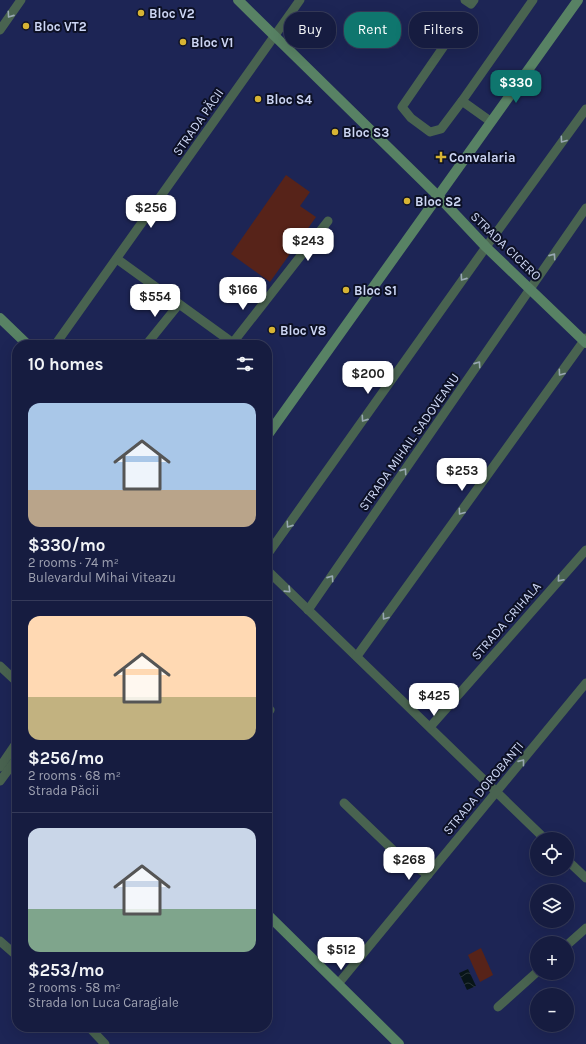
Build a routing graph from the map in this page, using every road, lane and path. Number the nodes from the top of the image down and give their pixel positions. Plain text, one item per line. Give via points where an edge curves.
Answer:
1 (21, 0) edge
2 (238, 0) edge
3 (300, 0) edge
4 (465, 0) edge
5 (474, 0) edge
6 (533, 0) edge
7 (578, 0) edge
8 (0, 30) edge
9 (274, 36) junction
10 (443, 48) edge
11 (462, 101) junction
12 (586, 109) edge
13 (490, 122) junction
14 (438, 196) junction
15 (586, 208) edge
16 (328, 221) dead end
17 (486, 247) junction
18 (117, 259) junction
19 (531, 288) junction
20 (179, 304) junction
21 (0, 318) edge
22 (23, 340) edge
23 (59, 340) edge
24 (150, 340) edge
25 (227, 340) edge
26 (235, 340) edge
27 (585, 341) edge
28 (272, 429) edge
29 (272, 548) edge
30 (586, 550) edge
31 (272, 575) edge
32 (308, 610) junction
33 (357, 656) junction
34 (0, 666) edge
35 (12, 677) edge
36 (586, 682) edge
37 (430, 727) junction
38 (12, 749) edge
39 (12, 765) edge
40 (0, 767) edge
41 (0, 781) edge
42 (497, 792) junction
43 (344, 803) dead end
44 (539, 832) edge
45 (574, 867) edge
46 (428, 875) junction
47 (586, 878) edge
48 (272, 919) edge
49 (586, 928) edge
50 (574, 939) edge
51 (0, 941) edge
52 (12, 952) edge
53 (530, 978) edge
54 (338, 984) junction
55 (498, 1007) dead end
56 (93, 1032) edge
57 (105, 1044) edge
58 (399, 1044) edge

1 -> 8 street
2 - 9 main road, STRADA CICERO
3 - 9 street, STRADA PĂCII
4 - 5 street via 471,4
6 - 11 street
7 - 13 main road
9 - 14 main road, STRADA CICERO
9 - 18 street, STRADA PĂCII
10 - 11 street via 402,107 410,118 430,132 441,129
11 - 13 street
12 -> 17 street
13 - 14 main road
14 - 17 main road, STRADA CICERO
14 - 28 main road
19 -> 15 street, STRADA MIHAIL SADOVEANU
16 - 26 street
17 - 19 main road, STRADA CICERO
17 -> 29 street
18 - 20 street
18 - 23 street, STRADA PĂCII
19 - 27 main road, STRADA CICERO
32 -> 19 street, STRADA MIHAIL SADOVEANU
20 - 24 street
20 - 25 street
21 - 22 main road
27 -> 33 street
30 -> 37 street, STRADA CRIHALA
31 -> 32 street
32 - 33 street
33 - 37 street
34 - 35 street
42 -> 36 street, STRADA DOROBANȚI
37 - 42 street
38 - 40 street
39 - 41 street
42 - 44 street
42 - 46 street, STRADA DOROBANȚI
43 - 46 street via 394,851
45 - 47 street
46 - 54 street, STRADA DOROBANȚI
48 - 54 main road
49 - 50 street
51 - 52 street
53 - 55 street
54 - 58 main road
56 - 57 street

